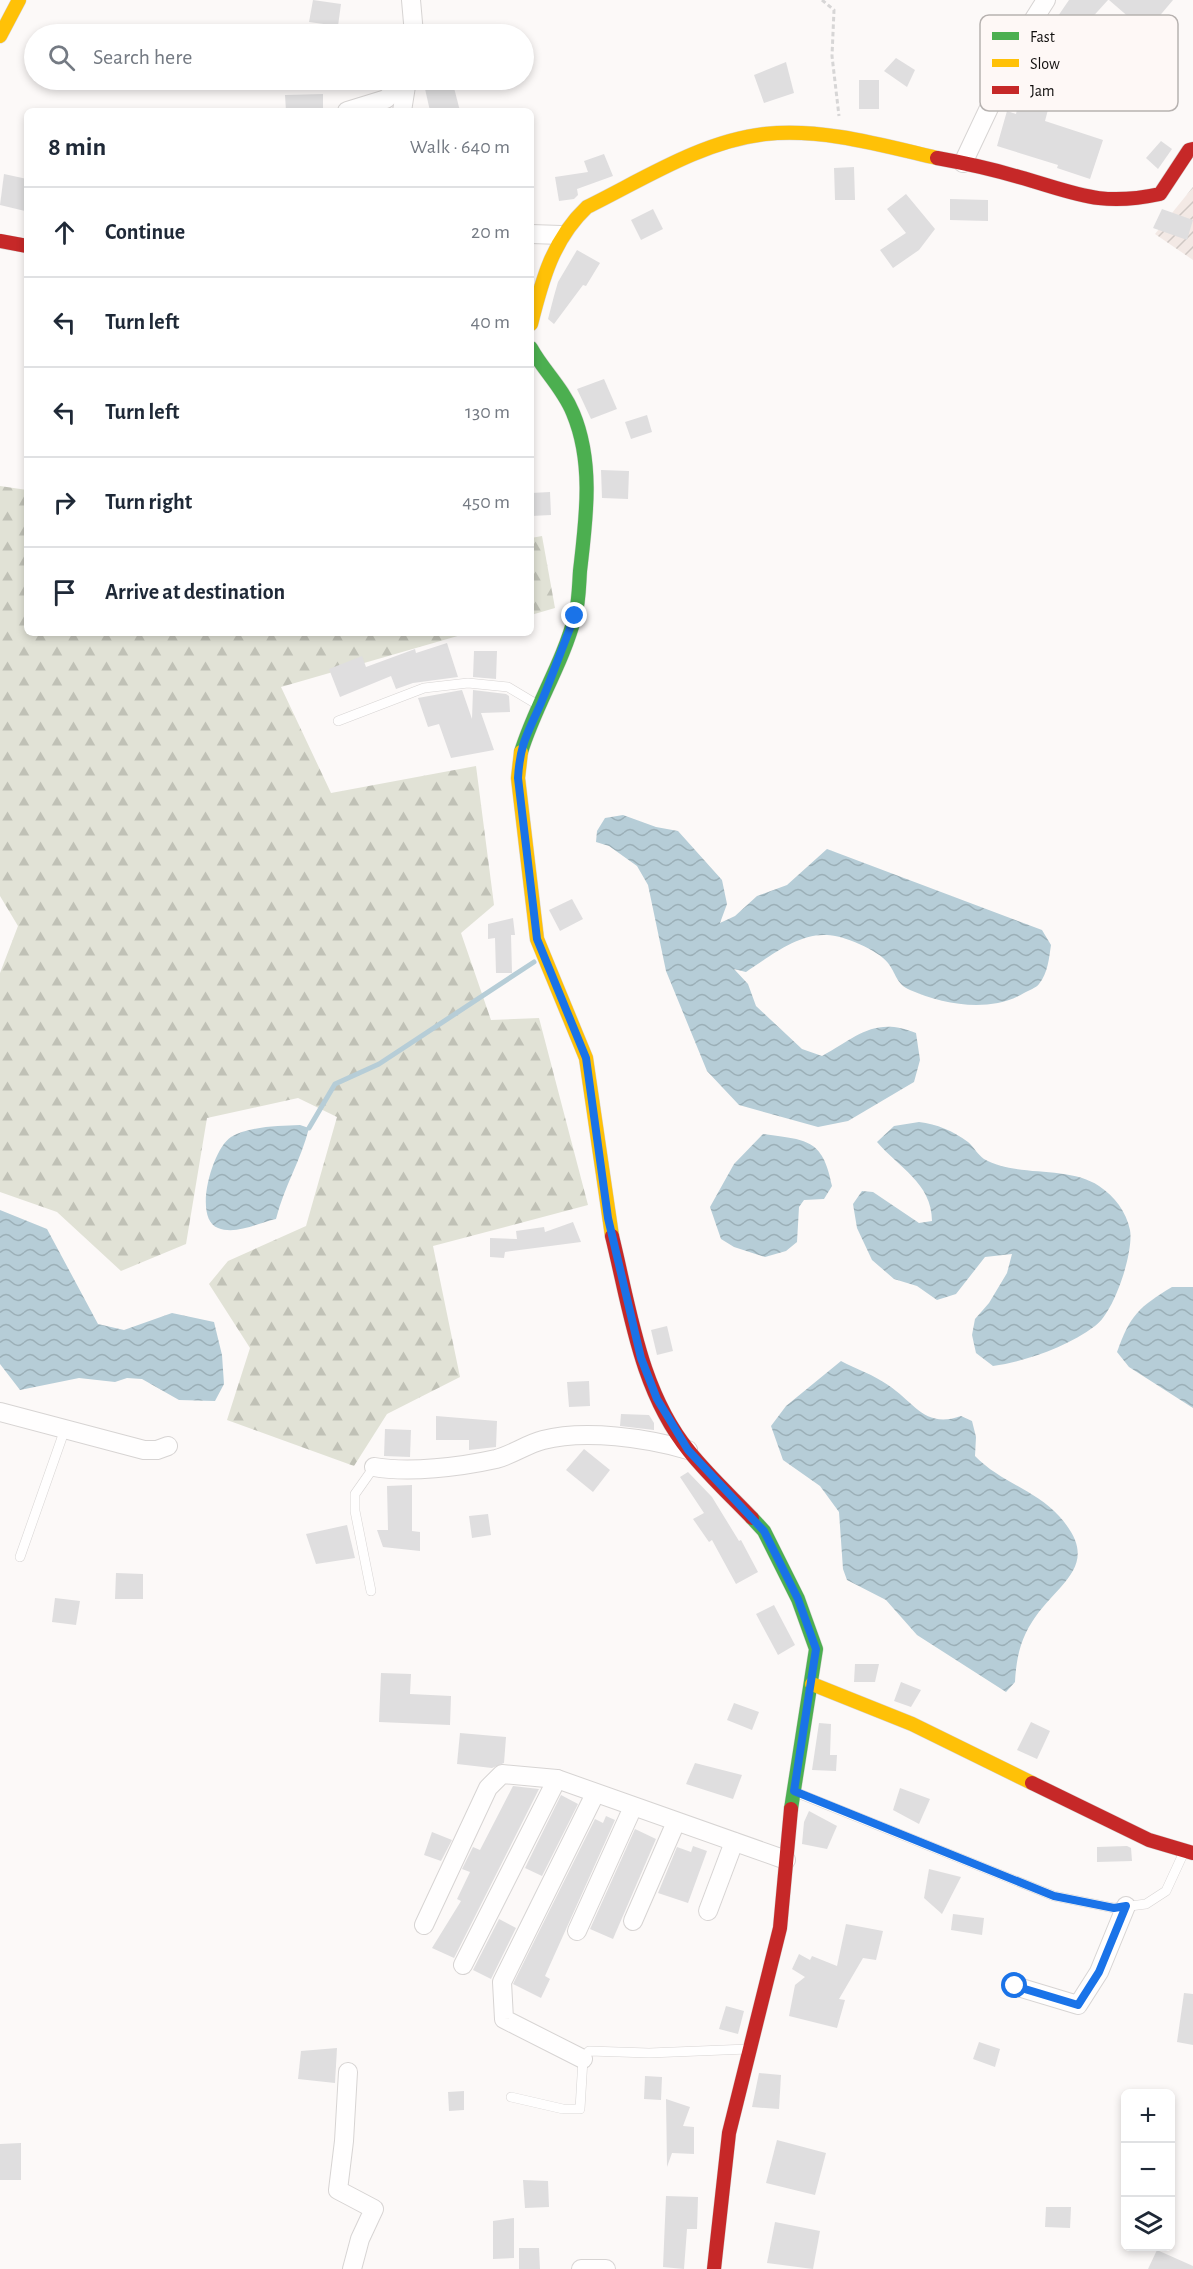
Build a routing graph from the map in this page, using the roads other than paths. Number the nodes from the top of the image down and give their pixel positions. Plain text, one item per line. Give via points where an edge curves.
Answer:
1 (19, 0) edge
2 (411, 0) edge
3 (1046, 0) edge
4 (1037, 15) edge
5 (413, 24) edge
6 (0, 36) edge
7 (395, 90) edge
8 (405, 90) edge
9 (357, 108) edge
10 (402, 108) edge
11 (988, 111) edge
12 (1193, 149) edge
13 (963, 163) junction
14 (534, 234) edge
15 (561, 235) junction
16 (0, 241) edge
17 (24, 245) edge
18 (534, 313) edge
19 (534, 354) edge
20 (540, 706) junction
21 (338, 721) dead end
22 (0, 1412) edge
23 (65, 1429) junction
24 (168, 1446) dead end
25 (688, 1450) junction
26 (374, 1467) joint
27 (20, 1557) dead end
28 (372, 1591) dead end
29 (812, 1684) junction
30 (556, 1779) junction
31 (794, 1791) junction
32 (595, 1794) junction
33 (633, 1807) junction
34 (676, 1822) junction
35 (734, 1842) junction
36 (1188, 1853) edge
37 (786, 1860) junction
38 (1126, 1906) junction
39 (708, 1911) dead end
40 (633, 1921) dead end
41 (424, 1925) dead end
42 (577, 1930) dead end
43 (463, 1965) dead end
44 (1015, 1986) dead end
45 (750, 2049) junction
46 (583, 2059) junction
47 (348, 2072) dead end
48 (511, 2097) dead end
49 (352, 2269) edge
50 (581, 2269) edge
51 (606, 2269) edge
52 (714, 2269) edge

1 - 6 main road
2 - 5 street
3 - 4 street
7 - 9 street via 386,99
8 - 10 street
11 - 13 street
12 - 13 main road via 1160,194 1106,203
13 - 15 main road via 827,133 762,134 710,149 587,207
14 - 15 street
15 - 18 main road
16 - 17 main road
19 - 20 main road via 573,412 585,450 587,513 575,616
20 - 21 lane via 508,687 468,683 424,688
20 - 25 main road via 520,755 518,778 537,939 586,1058 608,1218 641,1358 657,1399
22 - 23 street
23 - 24 street via 144,1450
23 - 27 lane
25 - 26 street via 650,1439 590,1436 543,1440 498,1458 398,1471
25 - 29 main road via 764,1531 798,1599 816,1649
26 - 28 lane via 355,1494
29 - 31 main road
29 - 36 main road via 912,1724 1149,1840
30 - 32 street
30 - 41 street via 502,1774 488,1788
30 - 43 street
31 - 37 main road
31 - 38 lane via 1054,1896 1114,1908
32 - 33 street
32 - 46 street via 502,1982 504,2019
33 - 34 street
33 - 42 street
34 - 35 street
34 - 40 street
35 - 37 street
35 - 39 street
36 - 38 lane via 1166,1891 1146,1904
37 - 45 main road via 780,1928
38 - 44 street via 1099,1972 1078,2005
45 - 46 lane via 590,2051
45 - 52 main road via 729,2133
46 - 48 lane via 580,2109
47 - 49 street via 338,2190 374,2209
50 - 51 street

